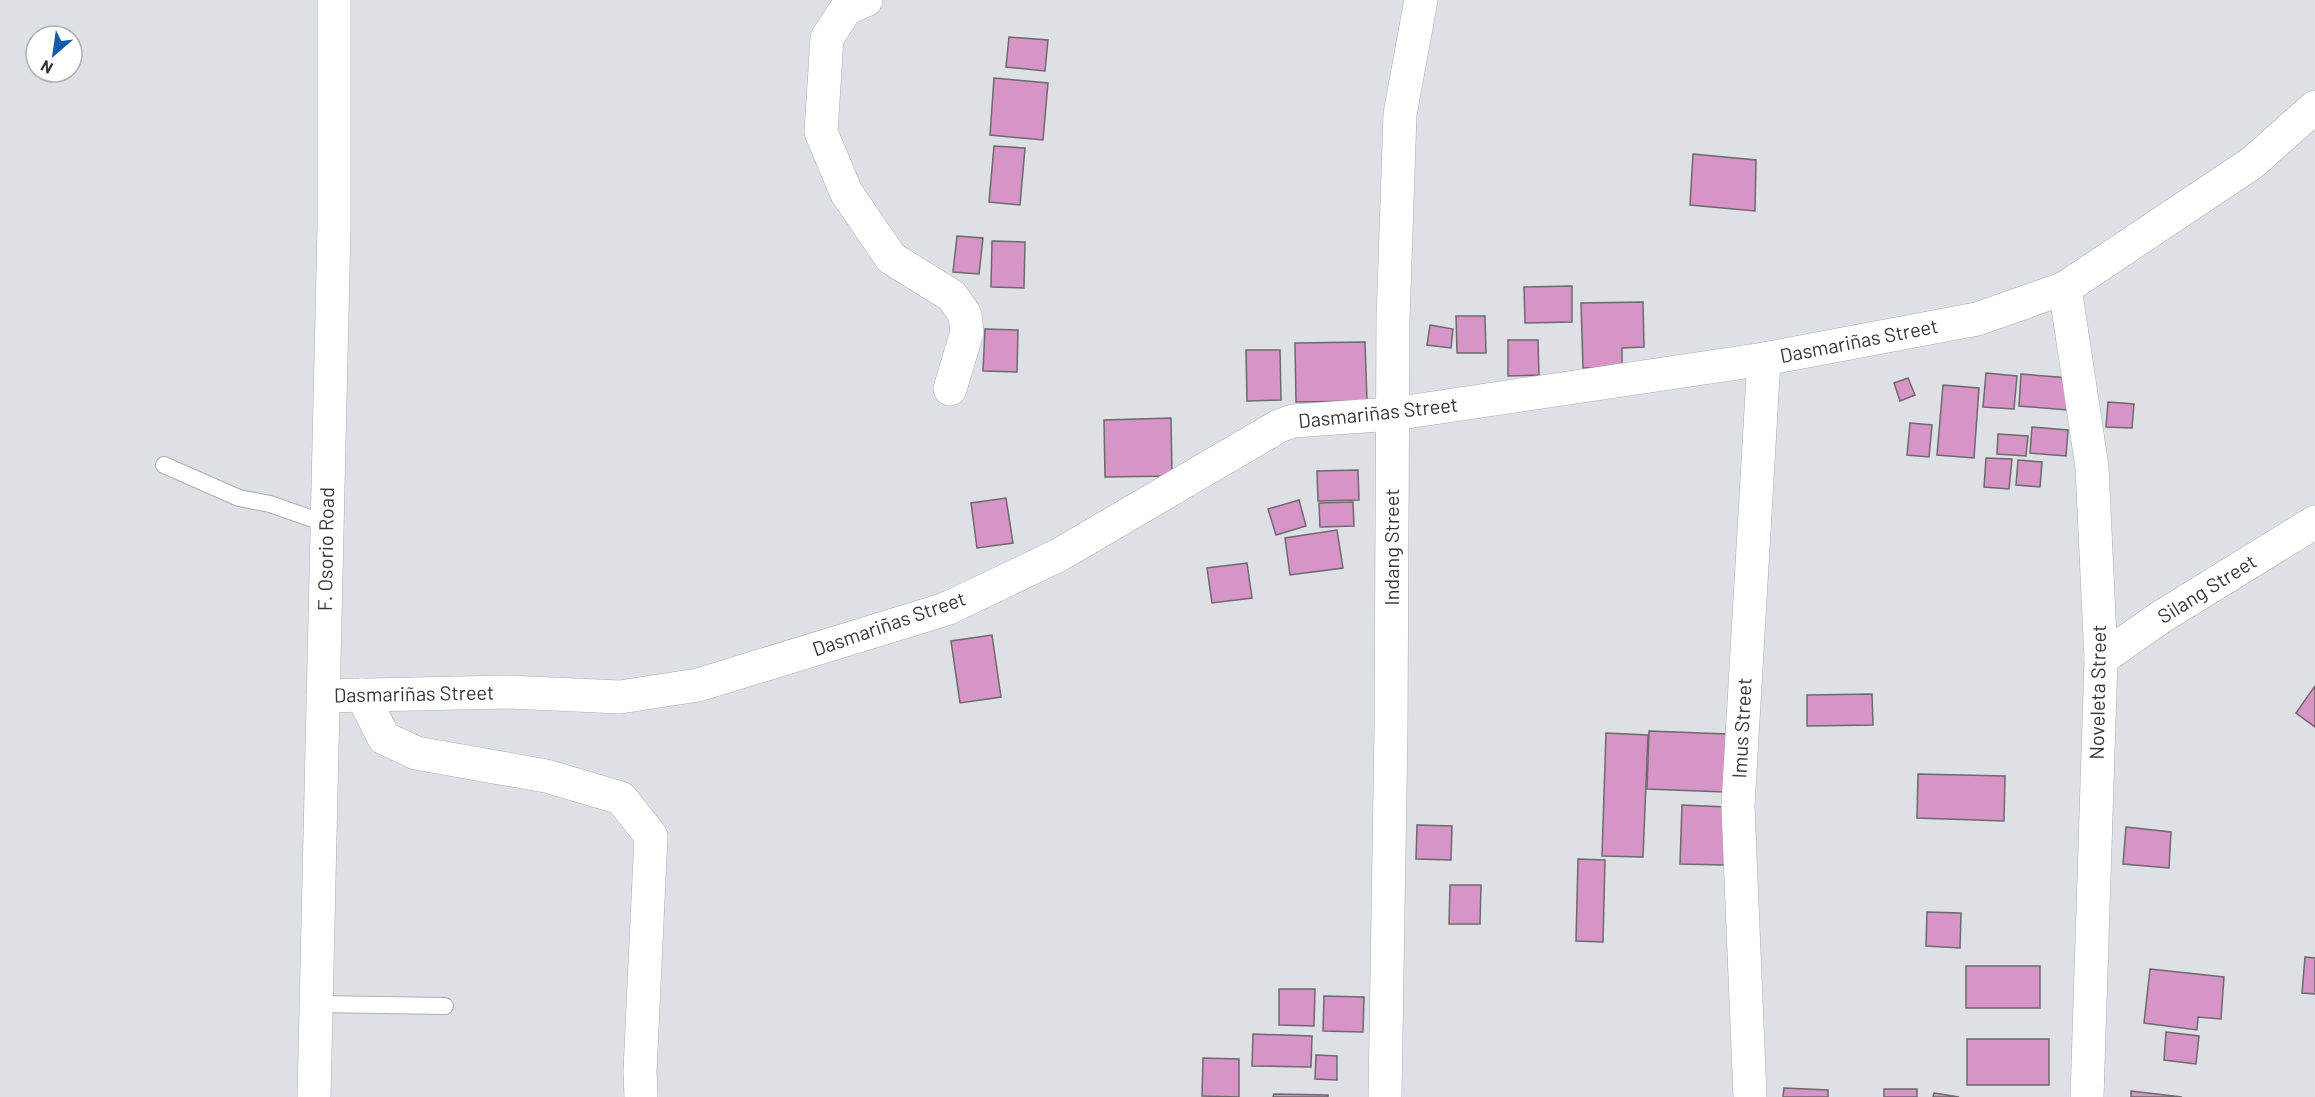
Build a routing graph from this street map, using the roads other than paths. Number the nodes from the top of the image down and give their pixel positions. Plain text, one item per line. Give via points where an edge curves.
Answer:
1 (334, 0) edge
2 (866, 0) edge
3 (1421, 0) edge
4 (2315, 107) edge
5 (2065, 288) junction
6 (1764, 359) junction
7 (950, 389) dead end
8 (1392, 414) junction
9 (164, 465) dead end
10 (2315, 522) edge
11 (327, 524) junction
12 (2101, 659) junction
13 (362, 695) junction
14 (323, 696) junction
15 (316, 1004) junction
16 (445, 1006) dead end
17 (314, 1097) edge
18 (641, 1097) edge
19 (1385, 1097) edge
20 (1750, 1097) edge
21 (2087, 1097) edge

1 - 11 street, F. Osorio Road via 334,227
2 - 7 street via 846,9 827,38 821,132 846,192 891,258 952,296 965,315 967,332
3 - 8 street, Indang Street via 1400,114
4 - 5 street, Dasmariñas Street via 2252,163
5 - 6 street, Dasmariñas Street via 1977,319
5 - 12 street, Noveleta Street via 2092,467
6 - 8 street, Dasmariñas Street
6 - 20 street, Imus Street via 1738,806
8 - 13 street, Dasmariñas Street via 1279,426 1059,555 946,609 698,685 620,697 506,692
8 - 19 street, Indang Street via 1392,717
9 - 11 lane via 239,498 270,504
10 - 12 street, Silang Street via 2161,617
11 - 14 street, F. Osorio Road
12 - 21 street, Noveleta Street
13 - 14 street, Dasmariñas Street
13 - 18 street via 384,738 416,753 546,776 621,798 651,836
14 - 15 street, F. Osorio Road
15 - 16 lane
15 - 17 street, F. Osorio Road

